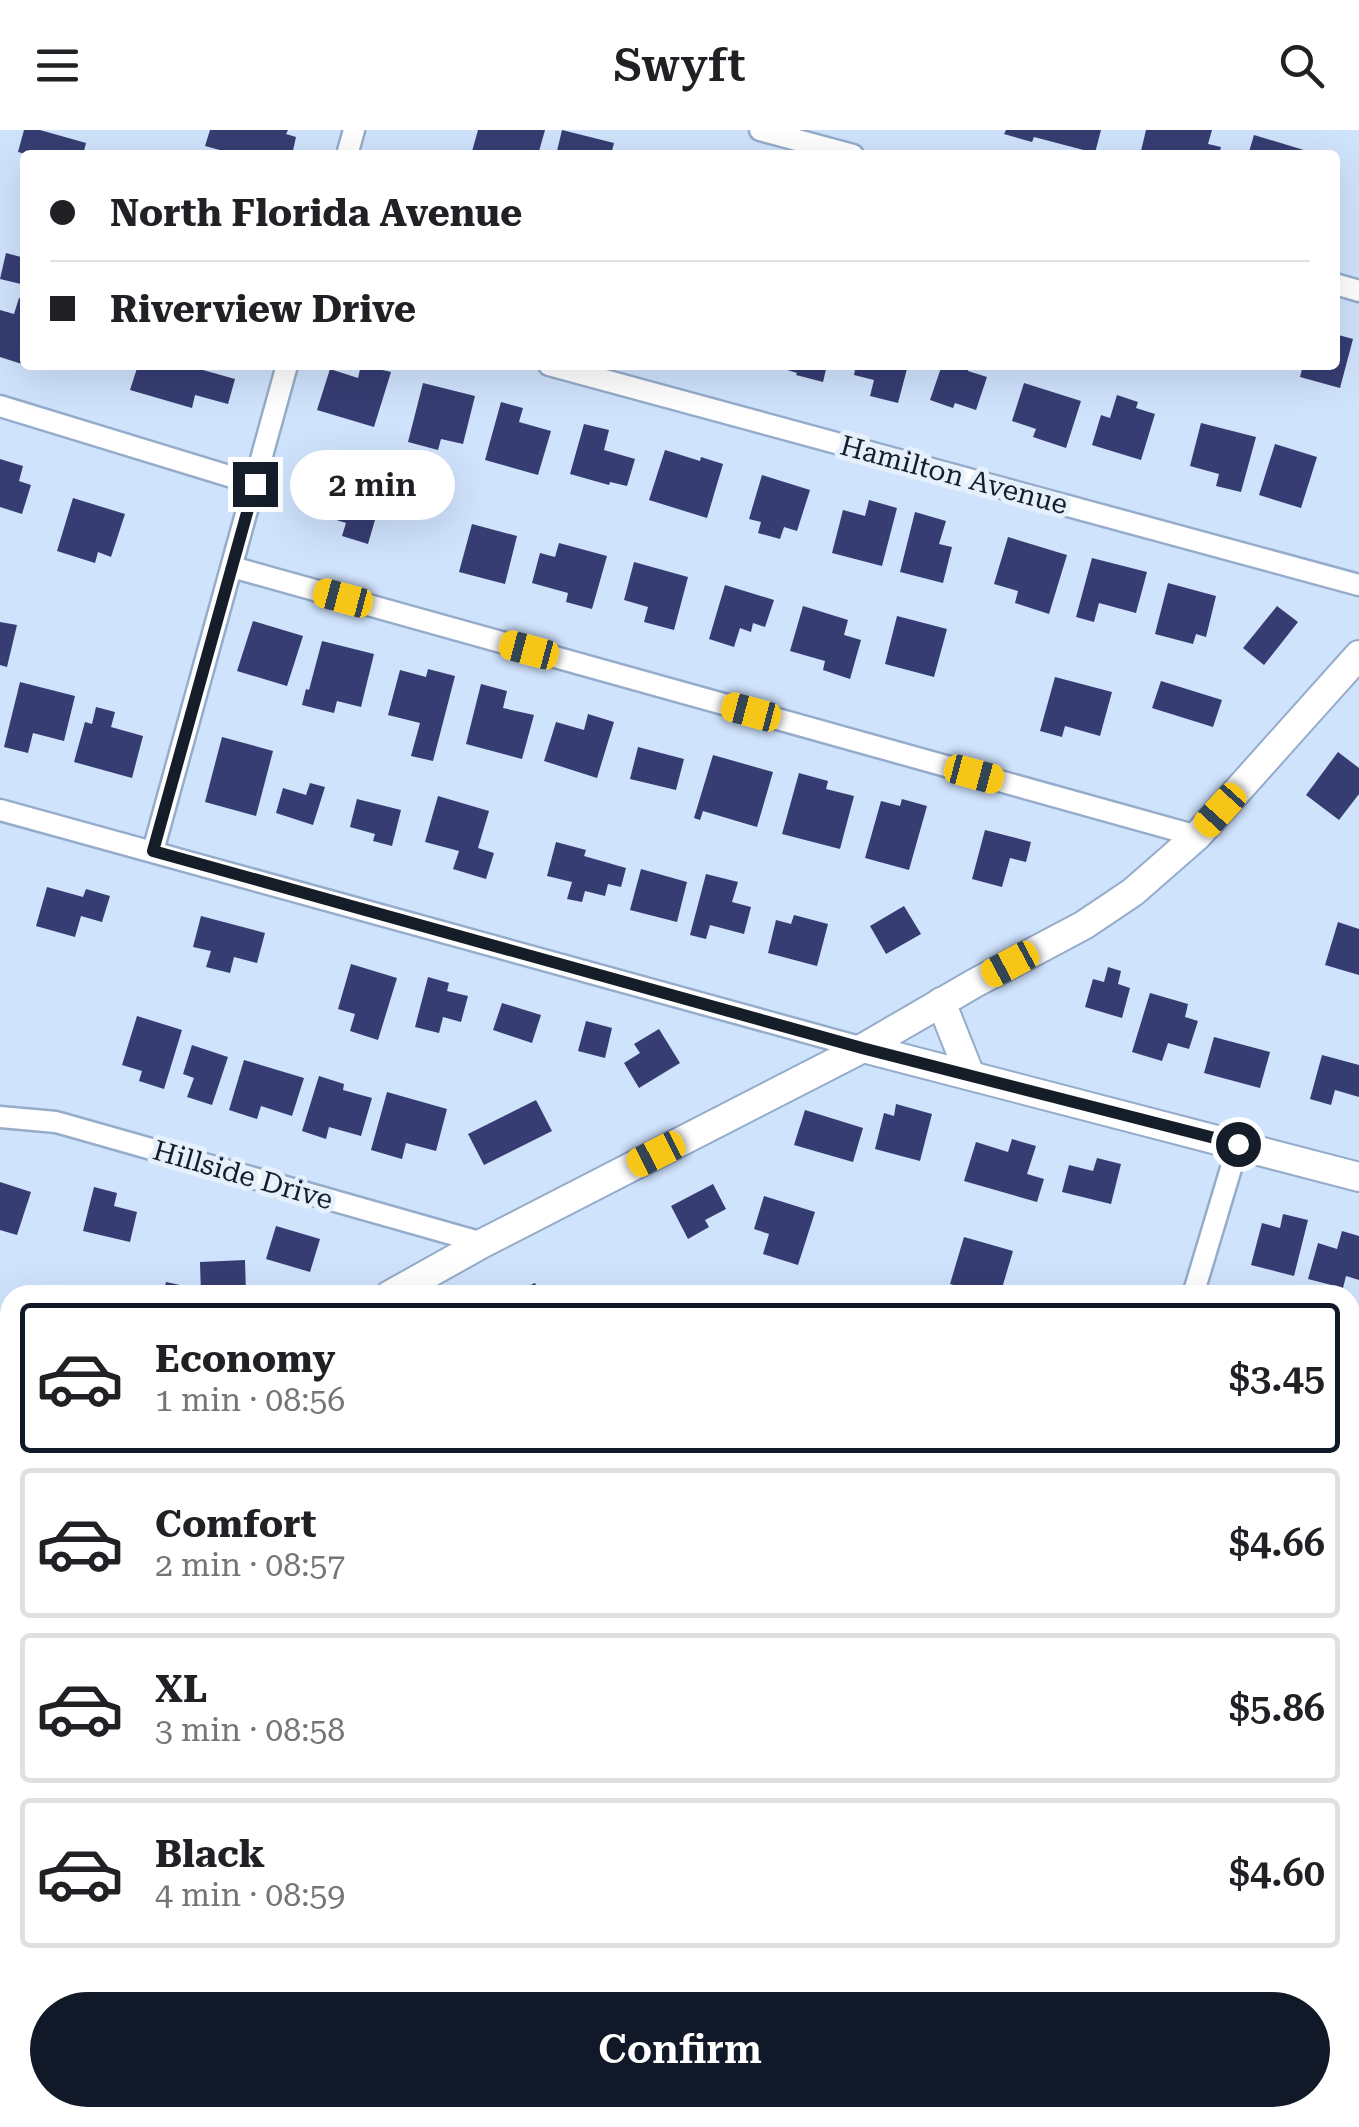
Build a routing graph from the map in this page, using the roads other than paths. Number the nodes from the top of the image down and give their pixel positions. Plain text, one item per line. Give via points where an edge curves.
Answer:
1 (760, 130) edge
2 (835, 150) edge
3 (287, 370) edge
4 (567, 370) edge
5 (0, 406) edge
6 (255, 484) junction
7 (232, 567) junction
8 (1359, 584) edge
9 (1359, 654) edge
10 (0, 810) edge
11 (1197, 836) junction
12 (153, 851) junction
13 (941, 1002) junction
14 (862, 1048) junction
15 (970, 1075) junction
16 (0, 1117) edge
17 (1238, 1144) junction
18 (1359, 1177) edge
19 (483, 1243) junction
20 (408, 1285) edge
21 (1197, 1285) edge

1 - 2 street
3 - 6 street
4 - 8 street, Hamilton Avenue
5 - 6 street
6 - 7 street
7 - 11 street
7 - 12 street
9 - 11 street
10 - 12 street
11 - 13 street via 1084,925
12 - 14 street
13 - 14 street
13 - 15 street
14 - 15 street
14 - 19 street
15 - 17 street
16 - 19 street, Hillside Drive via 56,1122
17 - 18 street
17 - 21 street
19 - 20 street

